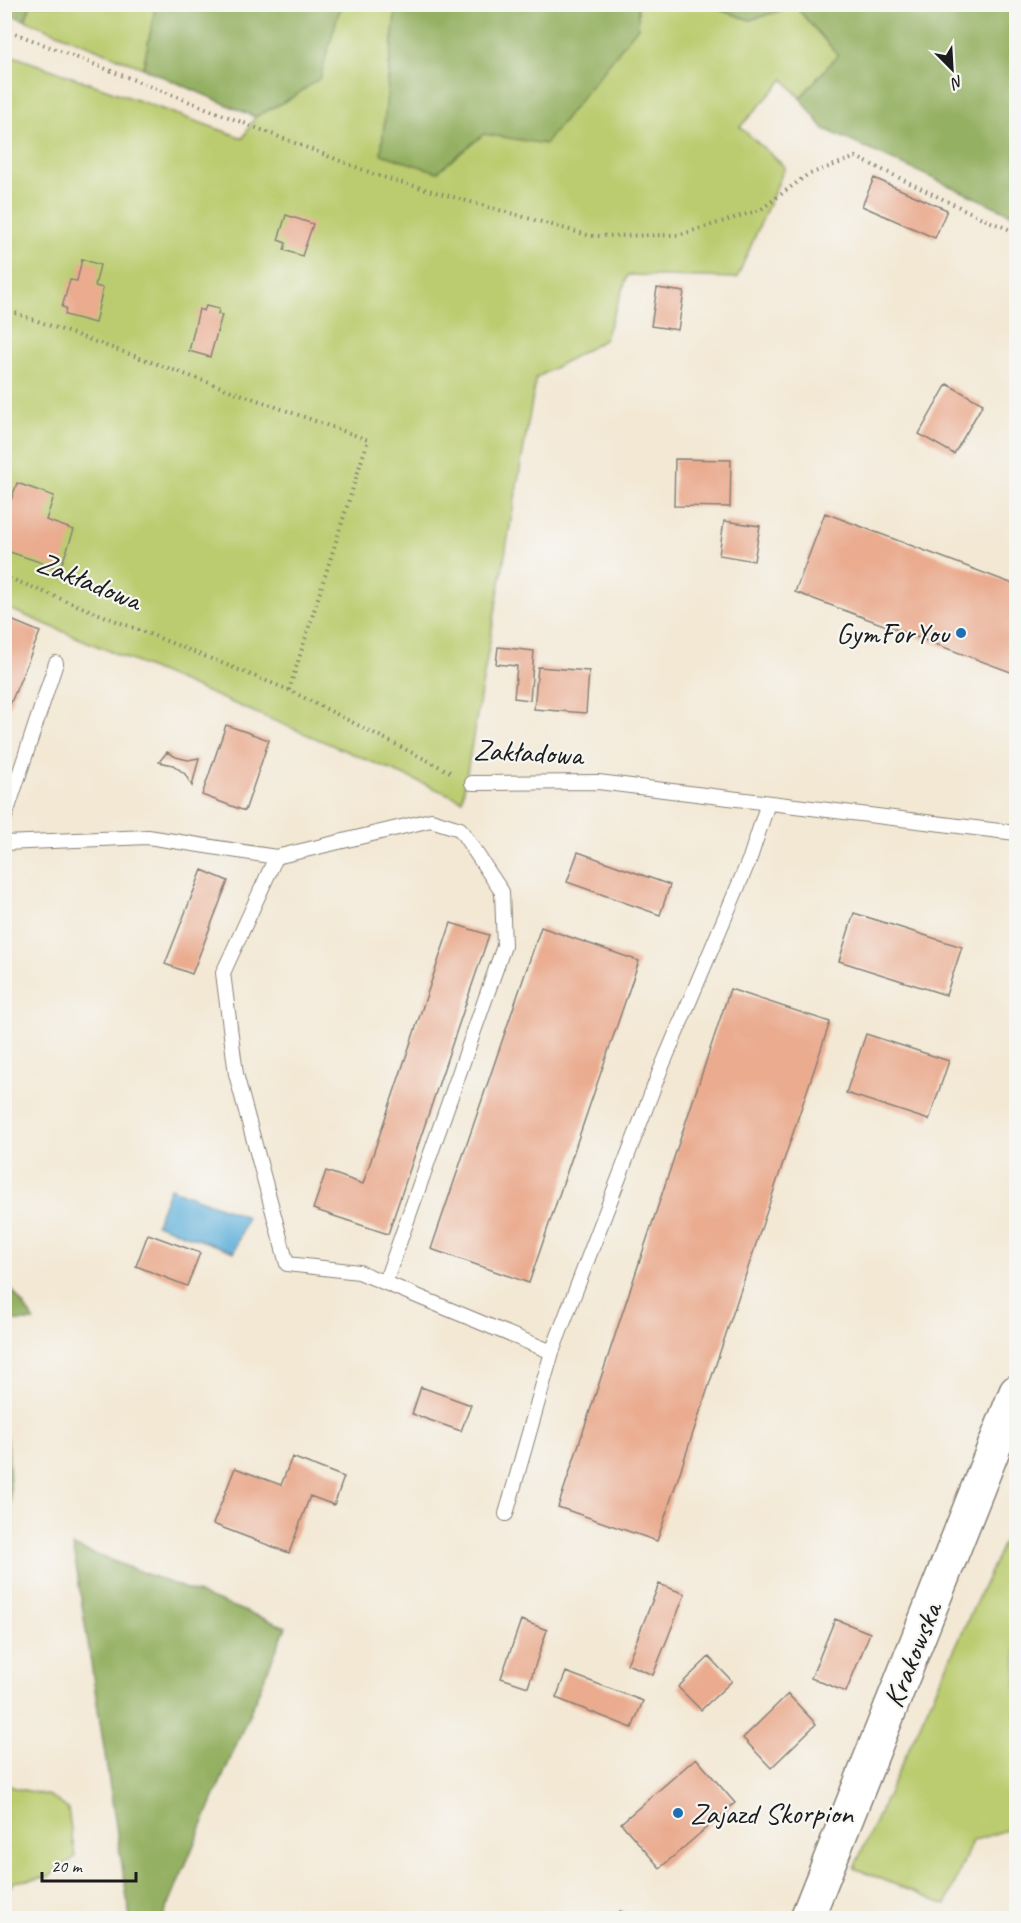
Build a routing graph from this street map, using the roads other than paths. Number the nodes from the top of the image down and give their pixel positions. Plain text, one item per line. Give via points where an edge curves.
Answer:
1 (56, 663) dead end
2 (472, 783) road end
3 (768, 803) junction
4 (4, 820) edge
5 (1017, 833) edge
6 (4, 843) edge
7 (276, 857) junction
8 (385, 1283) junction
9 (552, 1352) junction
10 (1017, 1392) edge
11 (506, 1514) dead end
12 (807, 1918) edge

1 - 4 lane
2 - 3 lane, Zakładowa via 598,782
3 - 5 lane, Zakładowa
3 - 9 lane via 750,858 660,1071
6 - 7 lane via 148,837
7 - 8 lane via 223,973 236,1074 287,1264 359,1272
7 - 8 lane via 431,820 460,829 502,892 504,946
8 - 9 lane
9 - 11 lane
10 - 12 street, Krakowska

